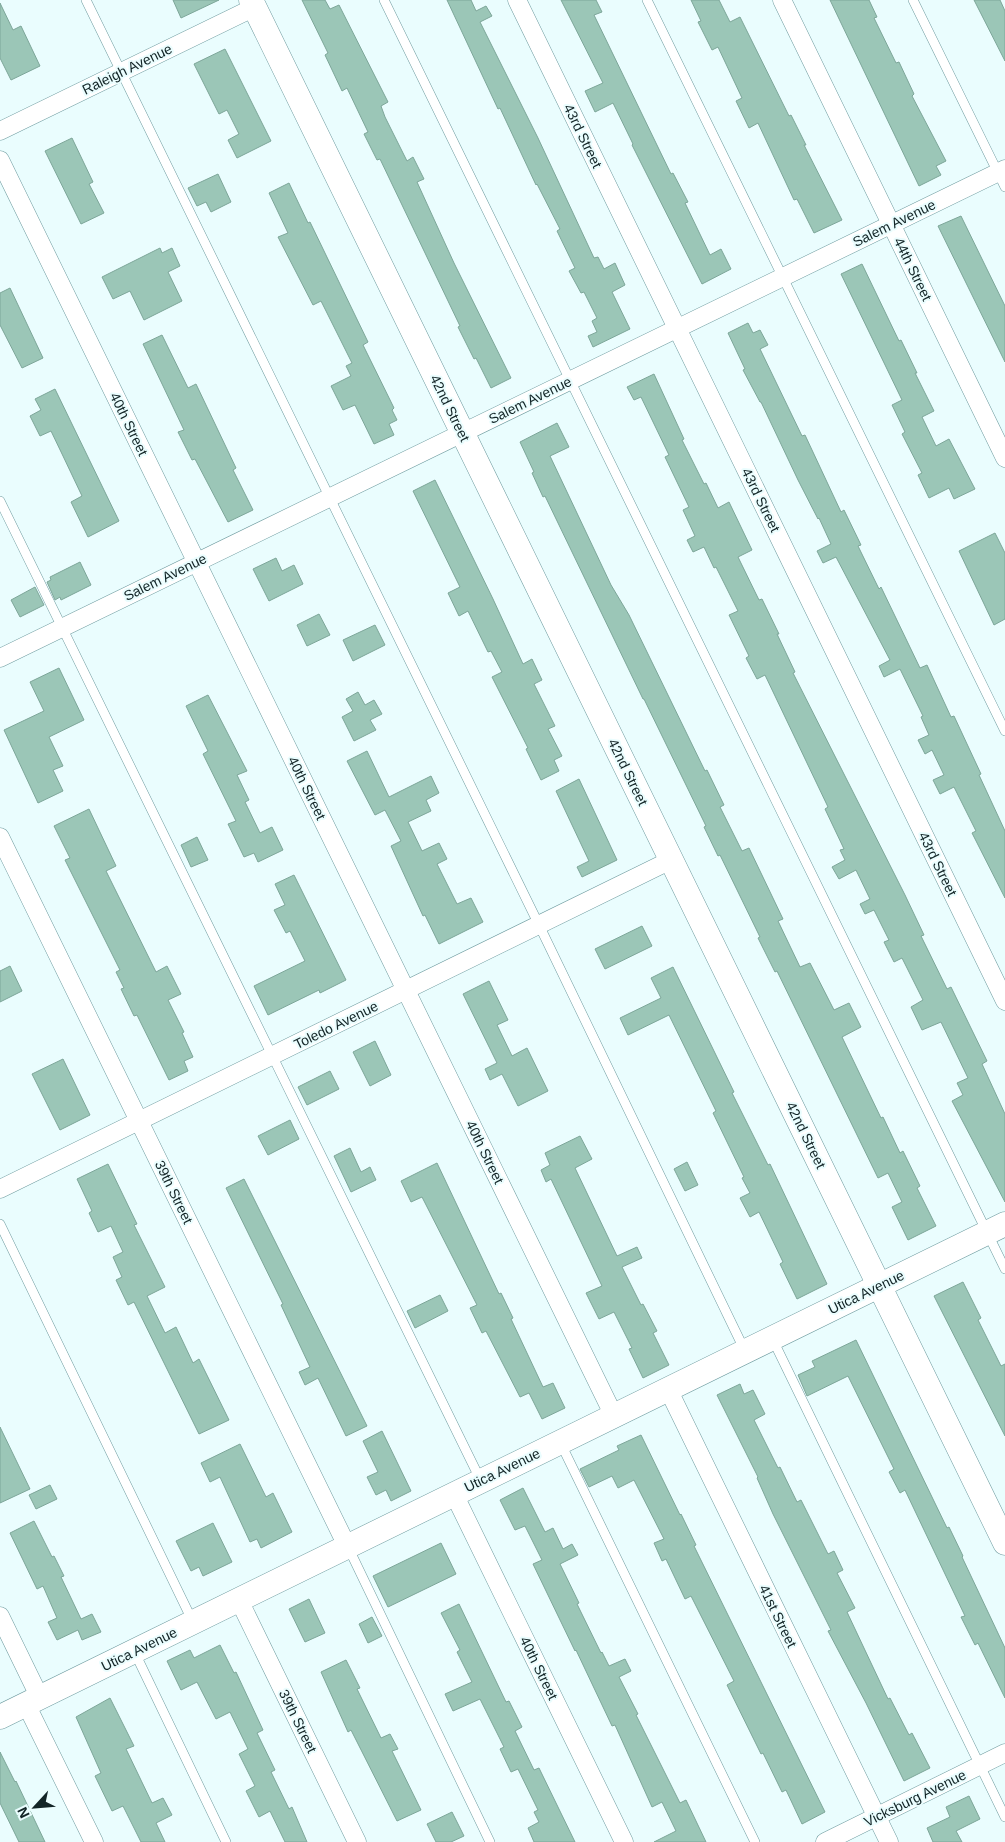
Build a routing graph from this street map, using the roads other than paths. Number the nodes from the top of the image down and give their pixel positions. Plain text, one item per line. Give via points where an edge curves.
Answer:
1 (86, 0) edge
2 (384, 0) edge
3 (516, 0) edge
4 (647, 0) edge
5 (782, 0) edge
6 (913, 0) edge
7 (253, 3) edge
8 (121, 72) junction
9 (0, 131) edge
10 (0, 160) edge
11 (1003, 176) edge
12 (891, 224) junction
13 (782, 277) junction
14 (677, 329) junction
15 (570, 381) junction
16 (463, 433) junction
17 (1005, 458) edge
18 (329, 498) junction
19 (0, 501) edge
20 (196, 562) junction
21 (62, 627) junction
22 (0, 658) edge
23 (1005, 731) edge
24 (0, 837) edge
25 (671, 860) junction
26 (539, 925) junction
27 (406, 990) junction
28 (1005, 1001) edge
29 (271, 1056) junction
30 (139, 1121) junction
31 (0, 1189) edge
32 (0, 1224) edge
33 (996, 1228) edge
34 (1005, 1269) edge
35 (879, 1286) junction
36 (772, 1338) junction
37 (745, 1351) junction
38 (668, 1389) junction
39 (614, 1416) junction
40 (560, 1442) junction
41 (481, 1481) junction
42 (454, 1494) junction
43 (1005, 1543) edge
44 (348, 1546) junction
45 (239, 1600) junction
46 (0, 1616) edge
47 (193, 1622) junction
48 (134, 1651) junction
49 (33, 1701) junction
50 (0, 1717) edge
51 (1005, 1754) edge
52 (980, 1766) junction
53 (1005, 1816) edge
54 (876, 1817) junction
55 (94, 1842) edge
56 (226, 1842) edge
57 (357, 1842) edge
58 (490, 1842) edge
59 (624, 1842) edge
60 (755, 1842) edge
61 (825, 1842) edge
62 (889, 1842) edge

1 - 8 lane
2 - 15 lane
3 - 14 street, 43rd Street
4 - 13 lane
5 - 12 street, 44th Street
6 - 11 lane
7 - 8 street, Raleigh Avenue
7 - 16 street, 42nd Street
8 - 9 street, Raleigh Avenue
8 - 18 lane
10 - 20 street, 40th Street
11 - 12 street, Salem Avenue
12 - 13 street, Salem Avenue
12 - 17 street, 44th Street
13 - 14 street, Salem Avenue
13 - 23 lane
14 - 15 street, Salem Avenue
14 - 28 street, 43rd Street
15 - 16 street, Salem Avenue
15 - 33 lane
16 - 18 street, Salem Avenue
16 - 25 street, 42nd Street
18 - 20 street, Salem Avenue
18 - 26 lane
19 - 21 lane
20 - 21 street, Salem Avenue
20 - 27 street, 40th Street
21 - 22 street, Salem Avenue
21 - 29 lane
24 - 30 street, 39th Street
25 - 26 street, Toledo Avenue
25 - 35 street, 42nd Street
26 - 27 street, Toledo Avenue
26 - 37 lane
27 - 29 street, Toledo Avenue
27 - 39 street, 40th Street
29 - 30 street, Toledo Avenue
29 - 41 lane
30 - 31 street, Toledo Avenue
30 - 44 street, 39th Street
32 - 47 lane
33 - 34 lane
33 - 35 street, Utica Avenue
35 - 36 street, Utica Avenue
35 - 43 street, 42nd Street
36 - 37 street, Utica Avenue
36 - 52 lane
37 - 38 street, Utica Avenue
38 - 39 street, Utica Avenue
38 - 54 street, 41st Street
39 - 40 street, Utica Avenue
40 - 41 street, Utica Avenue
40 - 60 lane
41 - 42 street, Utica Avenue
42 - 44 street, Utica Avenue
42 - 59 street, 40th Street
44 - 45 street, Utica Avenue
44 - 58 lane
45 - 47 street, Utica Avenue
45 - 57 street, 39th Street
46 - 49 street
47 - 48 street, Utica Avenue
48 - 49 street, Utica Avenue
48 - 56 lane
49 - 50 street, Utica Avenue
49 - 55 street
51 - 52 street, Vicksburg Avenue
52 - 53 lane
52 - 54 street, Vicksburg Avenue
54 - 61 street, Vicksburg Avenue
54 - 62 street, 41st Street

